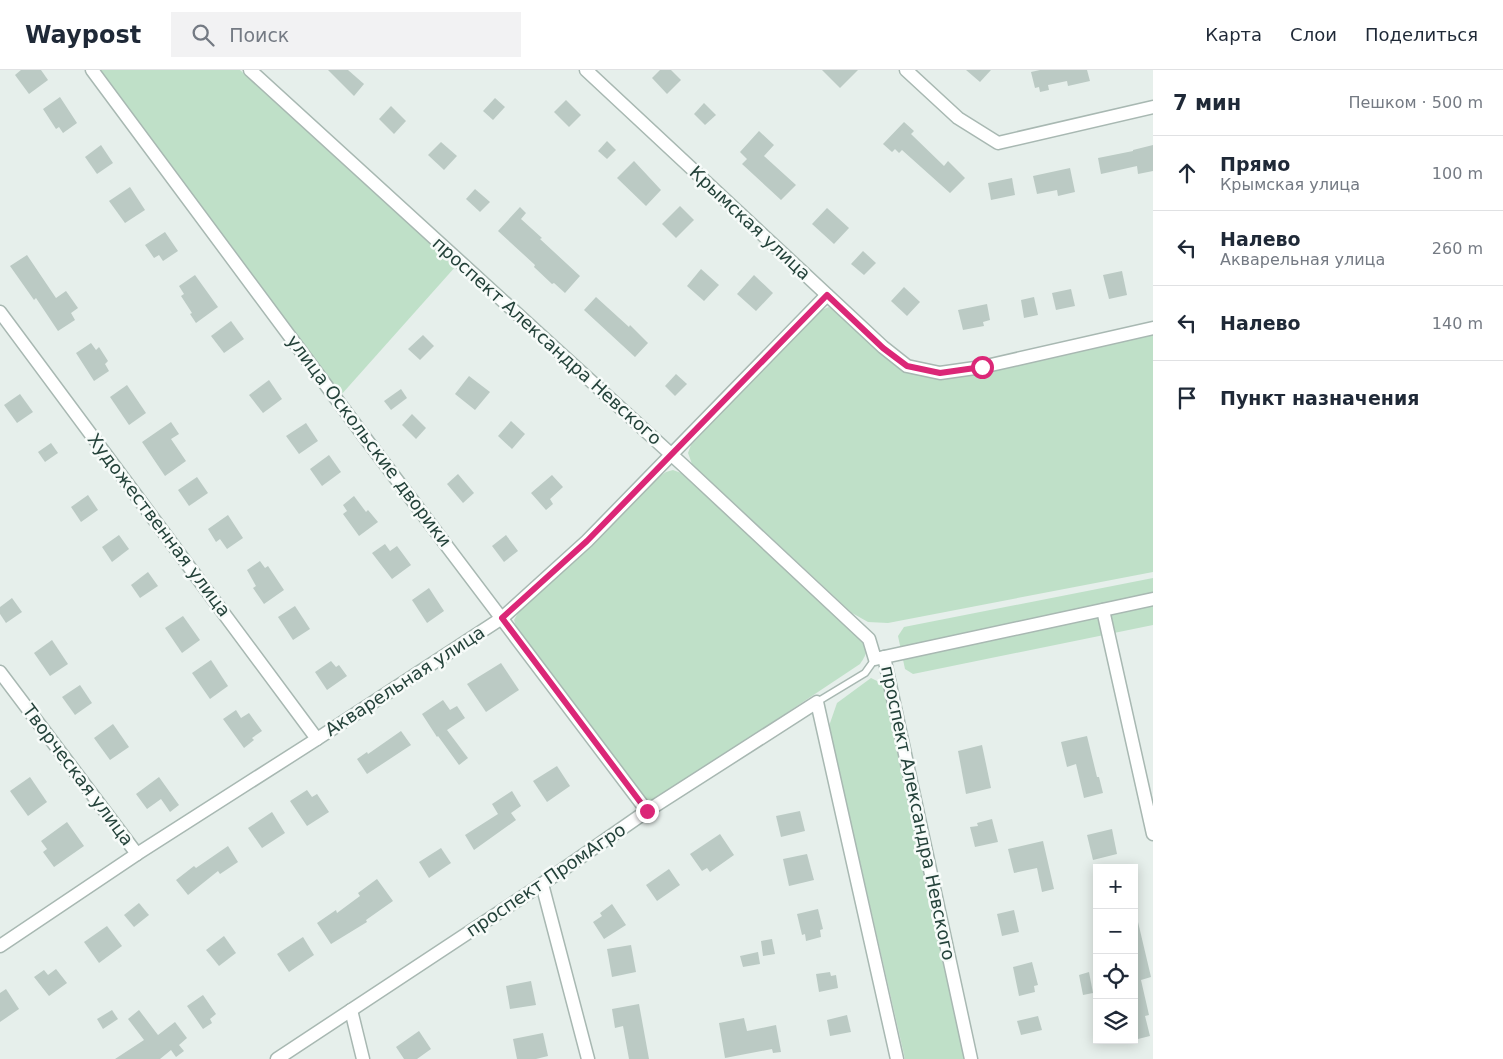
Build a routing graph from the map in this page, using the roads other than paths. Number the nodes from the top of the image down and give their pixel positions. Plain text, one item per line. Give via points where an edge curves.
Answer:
1 (92, 70) edge
2 (250, 70) edge
3 (586, 70) edge
4 (906, 70) edge
5 (1153, 107) edge
6 (827, 295) junction
7 (0, 312) edge
8 (1153, 328) edge
9 (672, 455) junction
10 (1153, 599) edge
11 (1103, 610) junction
12 (502, 618) junction
13 (880, 658) junction
14 (0, 672) edge
15 (817, 702) junction
16 (317, 739) junction
17 (647, 811) junction
18 (1153, 834) edge
19 (137, 854) junction
20 (542, 884) junction
21 (0, 946) edge
22 (351, 1010) junction
23 (277, 1059) edge
24 (363, 1059) edge
25 (588, 1059) edge
26 (897, 1059) edge
27 (971, 1059) edge

1 - 12 street, улица Оскольские дворики
2 - 9 street, проспект Александра Невского
3 - 6 street, Крымская улица
4 - 5 street via 958,118 998,143
6 - 8 street, Крымская улица via 907,366 940,373 982,367
6 - 9 street, Акварельная улица
7 - 16 street, Художественная улица
9 - 12 street, Акварельная улица via 587,541
9 - 13 street, проспект Александра Невского via 869,639
10 - 11 street
11 - 13 street
11 - 18 street
12 - 16 street, Акварельная улица
12 - 17 street, улица Оскольские дворики
13 - 15 lane via 865,673
13 - 27 street, проспект Александра Невского
14 - 19 street, Творческая улица
15 - 17 street, проспект ПромАгро
15 - 26 street
16 - 19 street, Акварельная улица
17 - 20 street, проспект ПромАгро
19 - 21 street, Акварельная улица
20 - 22 street, проспект ПромАгро
20 - 25 street
22 - 23 street, проспект ПромАгро
22 - 24 street

